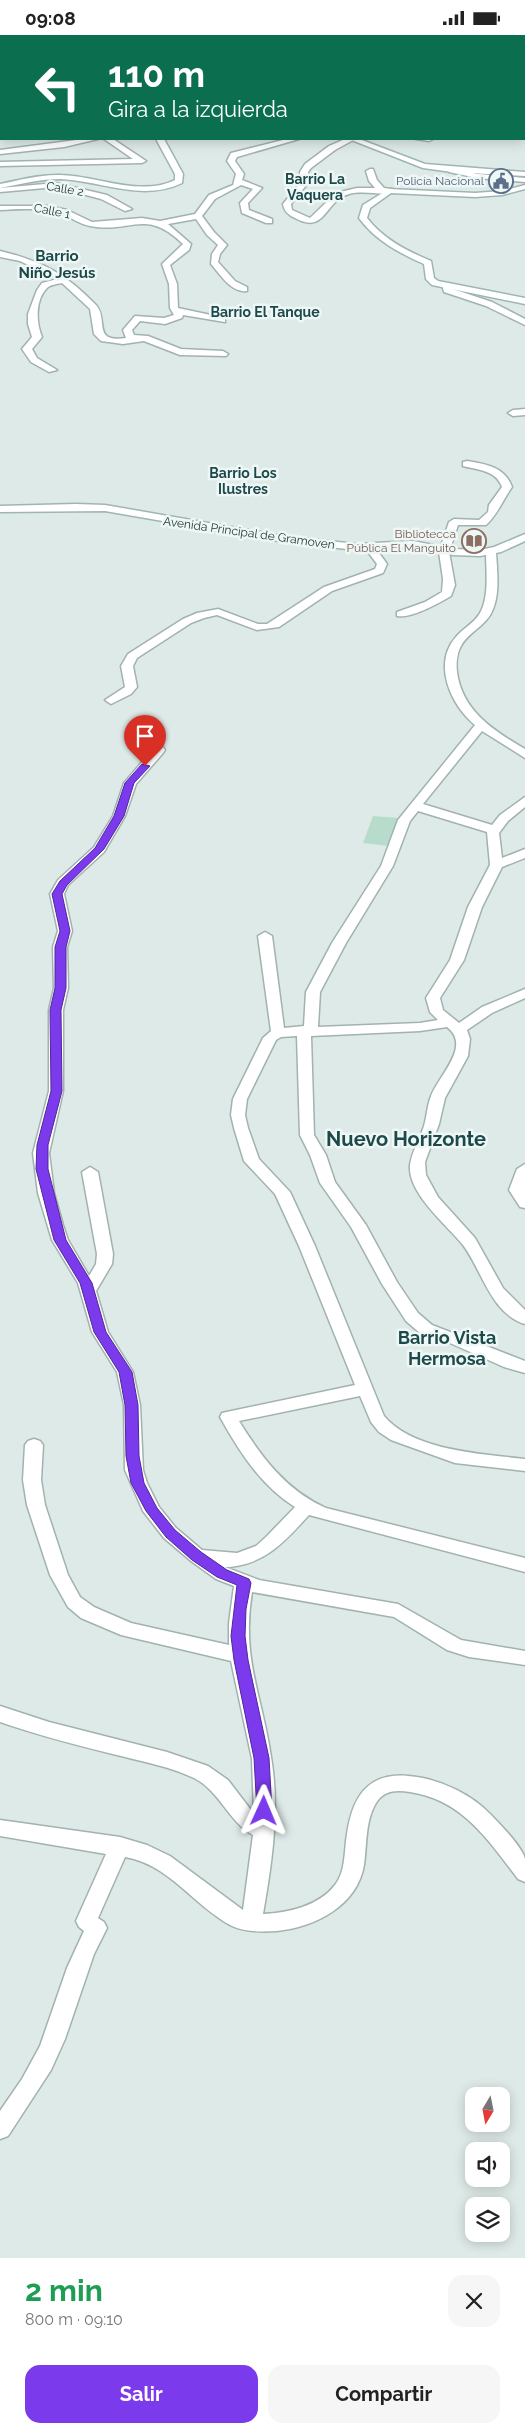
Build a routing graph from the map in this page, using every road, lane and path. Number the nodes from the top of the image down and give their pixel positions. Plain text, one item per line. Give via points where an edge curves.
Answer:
1 (89, 140) edge
2 (110, 140) edge
3 (161, 140) edge
4 (290, 140) edge
5 (350, 140) edge
6 (355, 140) edge
7 (0, 152) edge
8 (0, 164) edge
9 (452, 170) junction
10 (370, 171) dead end
11 (525, 174) edge
12 (525, 180) edge
13 (239, 182) junction
14 (0, 186) edge
15 (525, 187) edge
16 (0, 189) edge
17 (386, 191) junction
18 (0, 208) edge
19 (128, 209) dead end
20 (198, 216) junction
21 (269, 221) dead end
22 (162, 223) junction
23 (0, 254) edge
24 (63, 280) junction
25 (445, 286) junction
26 (244, 289) dead end
27 (525, 301) edge
28 (176, 311) junction
29 (222, 320) dead end
30 (525, 322) edge
31 (132, 338) junction
32 (223, 354) dead end
33 (52, 370) dead end
34 (512, 413) dead end
35 (525, 413) edge
36 (467, 464) dead end
37 (0, 509) edge
38 (525, 537) edge
39 (370, 548) junction
40 (444, 550) junction
41 (491, 552) junction
42 (401, 614) dead end
43 (111, 700) dead end
44 (482, 724) junction
45 (159, 750) dead end
46 (525, 754) edge
47 (525, 801) edge
48 (415, 806) junction
49 (495, 830) junction
50 (525, 853) edge
51 (496, 865) junction
52 (265, 936) dead end
53 (525, 993) edge
54 (454, 1026) junction
55 (308, 1030) junction
56 (278, 1033) junction
57 (525, 1169) edge
58 (90, 1172) dead end
59 (525, 1203) edge
60 (88, 1293) junction
61 (525, 1317) edge
62 (525, 1367) edge
63 (365, 1389) junction
64 (34, 1445) dead end
65 (525, 1465) edge
66 (306, 1507) junction
67 (197, 1556) junction
68 (525, 1565) edge
69 (244, 1583) junction
70 (240, 1655) junction
71 (525, 1658) edge
72 (0, 1714) edge
73 (0, 1827) edge
74 (263, 1830) junction
75 (120, 1846) junction
76 (525, 1873) edge
77 (250, 1922) junction
78 (0, 2129) edge

1 - 7 street
2 - 8 street via 142,161
3 - 14 street via 179,174 179,181 170,185 138,187 60,177
4 - 13 street via 234,155 232,161 240,174
5 - 17 street via 332,148 308,166 304,172 304,183 287,205 288,211 305,221 315,220 339,195 358,189
6 - 9 street via 416,163
9 - 11 street
9 - 12 street
10 - 17 street via 373,181
13 - 20 street via 212,197
13 - 21 street via 258,188 244,203 245,211
15 - 17 street via 475,195
16 - 19 street, Calle 2 via 56,185 104,197
17 - 25 street via 364,209 365,223 397,249 428,263 430,279
18 - 22 street, Calle 1 via 50,209 93,224 142,220
20 - 22 street, Calle 1
20 - 26 street via 223,245 214,262 232,283
22 - 28 street via 187,244 166,264 173,284 172,298
23 - 24 street via 23,259
24 - 31 street via 94,308 101,337 116,341
24 - 33 street via 45,285 41,290 32,314 36,337 27,349 34,360
25 - 27 street
25 - 30 street via 447,290 489,304
28 - 29 street
28 - 31 street via 179,316 167,320 138,318 127,330
31 - 32 street via 145,338 180,352
34 - 35 street
36 - 40 street via 495,471 502,476 507,487 494,505 493,513 482,523 454,522
37 - 39 street, Avenida Principal de Gramoven via 105,508 284,539
38 - 41 street, Avenida Principal de Gramoven
39 - 40 street, Avenida Principal de Gramoven via 413,544
39 - 43 street via 382,564 379,571 328,589 275,625 257,627 223,613 212,613 169,631 132,656 127,666 130,687 127,693
40 - 41 street, Avenida Principal de Gramoven
40 - 42 street via 450,585 447,594 429,605
41 - 44 street via 488,609 481,621 456,644 452,661 460,703
44 - 46 street
44 - 48 street
45 - 60 street via 130,783 119,816 99,849 57,894 65,931 60,947 60,988 56,1010 56,1091 42,1145 42,1169 60,1240 86,1283
47 - 49 street
48 - 49 street
48 - 55 street via 399,829 387,866 313,992
49 - 51 street via 492,837
50 - 51 street
51 - 54 street via 475,907 456,961 433,998 437,1012
52 - 56 street
53 - 54 street
54 - 55 street
54 - 61 street via 464,1037 463,1045 435,1104 432,1125 419,1158 418,1175 468,1242 501,1298
55 - 56 street
55 - 62 street via 307,1135 328,1183 358,1225 390,1284 412,1317 426,1329
56 - 63 street via 270,1038 240,1099 238,1115 241,1128 252,1161 282,1192
57 - 59 street via 517,1190
58 - 60 street via 105,1254 104,1263
60 - 67 street via 100,1332 125,1372 132,1405 132,1456 138,1483 152,1511 170,1533
63 - 65 street via 384,1428 412,1444 455,1457
63 - 66 street via 228,1417 267,1474
64 - 70 street via 32,1480 38,1513 65,1589 73,1601 92,1615 119,1626
66 - 67 street via 265,1549 251,1557 222,1562
66 - 68 street
67 - 69 street via 222,1574
69 - 70 street via 239,1609
69 - 71 street via 398,1611 454,1645
70 - 74 street via 262,1758 265,1787
72 - 74 street via 29,1725 178,1763 202,1773 225,1788 246,1820
73 - 75 street
74 - 77 street
75 - 77 street via 163,1862 239,1919
75 - 78 street via 86,1921 97,1928 85,1946 82,1963 53,2041 35,2076
76 - 77 street via 475,1812 461,1802 416,1785 387,1784 377,1787 368,1798 360,1820 353,1868 343,1893 321,1909 294,1919

